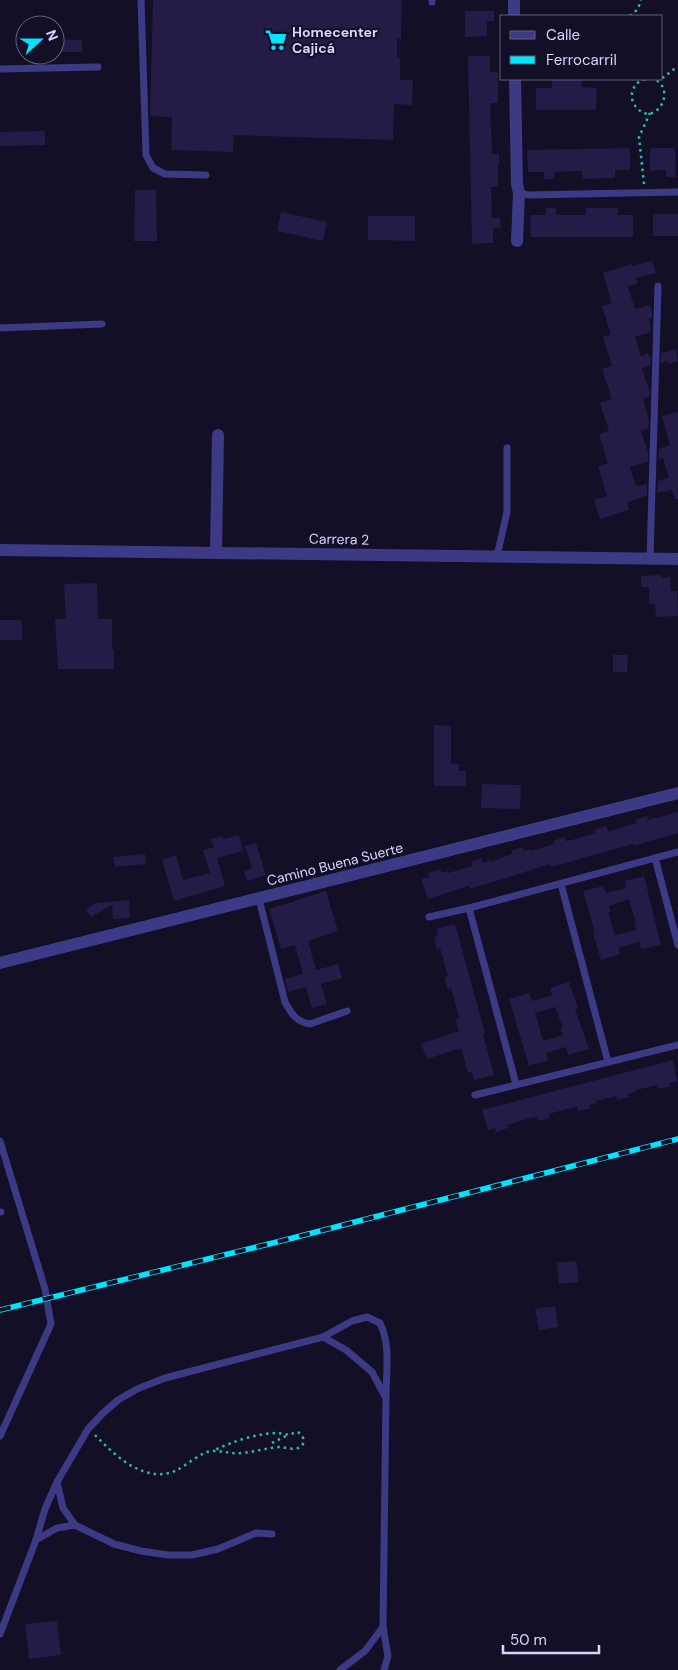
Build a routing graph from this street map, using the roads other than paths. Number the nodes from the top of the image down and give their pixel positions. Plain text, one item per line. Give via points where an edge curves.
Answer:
1 (141, 0) edge
2 (514, 0) edge
3 (514, 15) edge
4 (98, 67) dead end
5 (0, 69) edge
6 (515, 80) edge
7 (206, 175) dead end
8 (678, 192) edge
9 (519, 193) junction
10 (517, 241) dead end
11 (658, 286) dead end
12 (102, 324) dead end
13 (0, 328) edge
14 (218, 435) dead end
15 (507, 448) dead end
16 (0, 550) edge
17 (216, 553) junction
18 (497, 556) junction
19 (650, 558) junction
20 (678, 559) edge
21 (678, 793) edge
22 (678, 852) edge
23 (655, 858) junction
24 (560, 884) junction
25 (259, 899) junction
26 (469, 908) junction
27 (429, 917) dead end
28 (678, 945) edge
29 (0, 963) edge
30 (347, 1011) dead end
31 (678, 1045) edge
32 (608, 1062) junction
33 (516, 1084) junction
34 (475, 1095) dead end
35 (0, 1141) edge
36 (323, 1336) junction
37 (386, 1398) junction
38 (0, 1436) edge
39 (57, 1482) junction
40 (75, 1525) junction
41 (272, 1534) dead end
42 (36, 1540) junction
43 (383, 1626) junction
44 (0, 1634) edge
45 (340, 1670) edge
46 (384, 1670) edge

1 - 7 lane via 146,154 153,168 165,174
2 - 3 street
4 - 5 lane
6 - 9 street
8 - 9 lane
9 - 10 street
11 - 19 lane
12 - 13 lane
14 - 17 street
15 - 18 lane via 507,512
16 - 17 street, Carrera 2
17 - 18 street, Carrera 2
18 - 19 street, Carrera 2
19 - 20 street, Carrera 2
21 - 25 street, Camino Buena Suerte
22 - 23 lane
23 - 24 lane
23 - 28 lane
24 - 26 lane
24 - 32 lane
25 - 29 street, Camino Buena Suerte
25 - 30 lane via 285,1002 294,1017 310,1024
26 - 27 lane
26 - 33 lane
31 - 32 lane
32 - 33 lane
33 - 34 lane
35 - 38 lane via 45,1289 51,1324
36 - 37 lane via 372,1372
36 - 37 lane via 352,1321 367,1318 380,1323 386,1335
36 - 39 lane via 165,1378 137,1389 118,1400 88,1429
37 - 43 lane
39 - 40 lane via 63,1508
39 - 42 lane
40 - 41 lane via 114,1544 168,1555 192,1555 218,1549 256,1533
40 - 42 lane via 57,1528
42 - 44 lane
43 - 45 lane via 365,1651
43 - 46 lane via 388,1656

